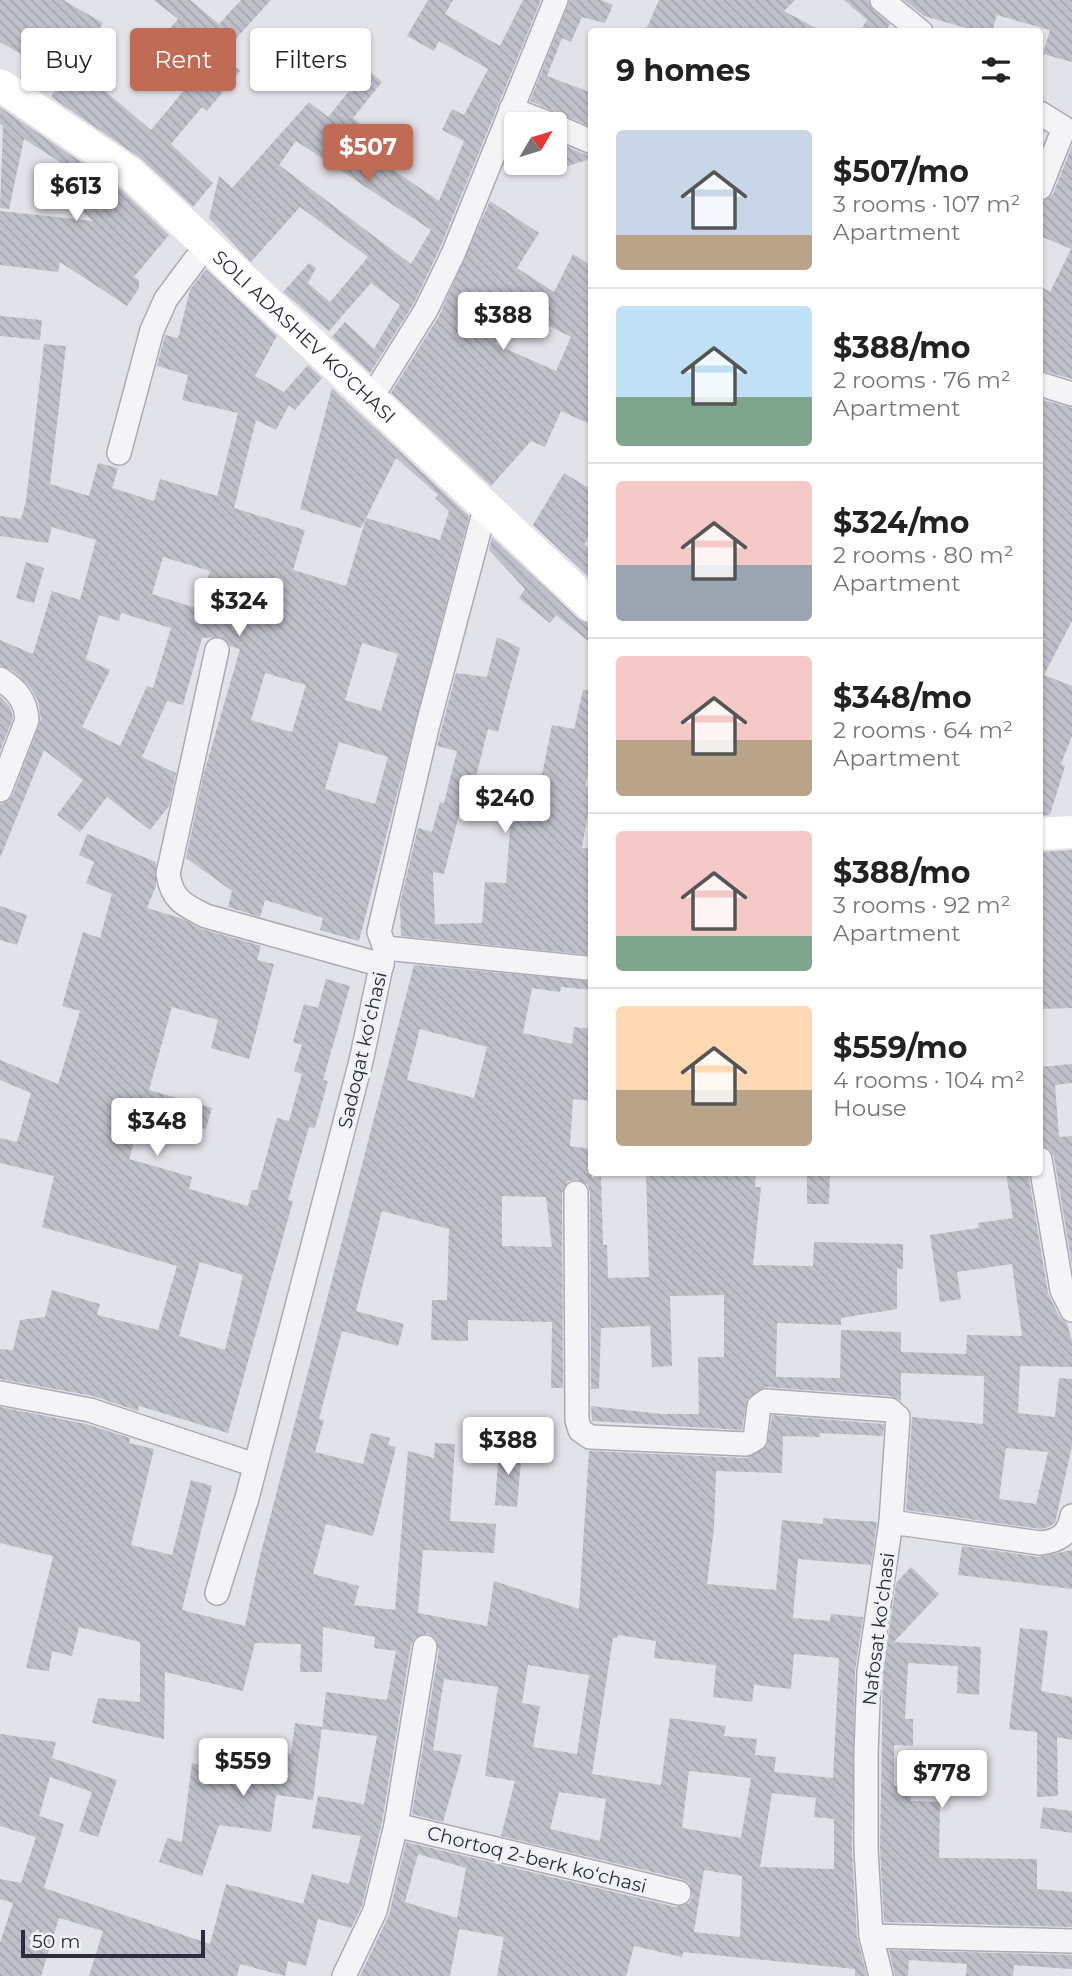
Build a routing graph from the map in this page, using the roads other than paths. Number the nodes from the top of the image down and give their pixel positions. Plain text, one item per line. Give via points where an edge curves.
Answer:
1 (556, 0) edge
2 (882, 0) edge
3 (910, 28) edge
4 (0, 85) edge
5 (511, 109) junction
6 (519, 112) edge
7 (1043, 115) edge
8 (567, 131) edge
9 (588, 140) edge
10 (1043, 180) edge
11 (207, 244) junction
12 (1043, 385) edge
13 (1072, 394) edge
14 (370, 400) junction
15 (119, 453) dead end
16 (486, 505) junction
17 (588, 602) edge
18 (217, 650) dead end
19 (0, 679) edge
20 (0, 790) edge
21 (1072, 832) edge
22 (1043, 834) edge
23 (383, 956) junction
24 (587, 968) dead end
25 (1043, 1176) edge
26 (576, 1193) dead end
27 (1072, 1310) edge
28 (0, 1393) edge
29 (255, 1465) junction
30 (1072, 1516) edge
31 (891, 1522) junction
32 (1063, 1543) edge
33 (218, 1593) dead end
34 (425, 1647) dead end
35 (396, 1825) junction
36 (679, 1893) dead end
37 (871, 1937) junction
38 (1072, 1941) edge
39 (344, 1976) edge
40 (881, 1976) edge

1 - 5 street
2 - 3 street
4 - 11 street, SOLI ADASHEV KO'CHASI via 130,173
5 - 6 street
5 - 14 street via 491,166 426,310
7 - 10 street via 1064,128
8 - 9 street
11 - 14 street, SOLI ADASHEV KO'CHASI
11 - 15 street via 166,299 152,330
12 - 13 street
14 - 16 street, SOLI ADASHEV KO'CHASI
16 - 17 street, SOLI ADASHEV KO'CHASI
16 - 23 street, Sadoqat koʻchasi via 379,932
18 - 23 street via 168,874 173,895 206,916
19 - 20 street via 22,698 27,720
21 - 22 street
23 - 24 street
23 - 29 street, Sadoqat koʻchasi via 361,1060
25 - 27 street via 1062,1290
26 - 31 street, Nafosat koʻchasi via 580,1430 590,1437 746,1444 755,1439 759,1406 766,1401 890,1410 898,1418
28 - 29 street via 90,1410
29 - 33 street, Sadoqat koʻchasi
30 - 32 street
31 - 32 street via 1015,1541
31 - 37 street, Nafosat koʻchasi via 869,1672 866,1849
34 - 35 street
35 - 36 street, Chortoq 2-berk koʻchasi
35 - 39 street via 374,1912
37 - 38 street
37 - 40 street, Nafosat koʻchasi

